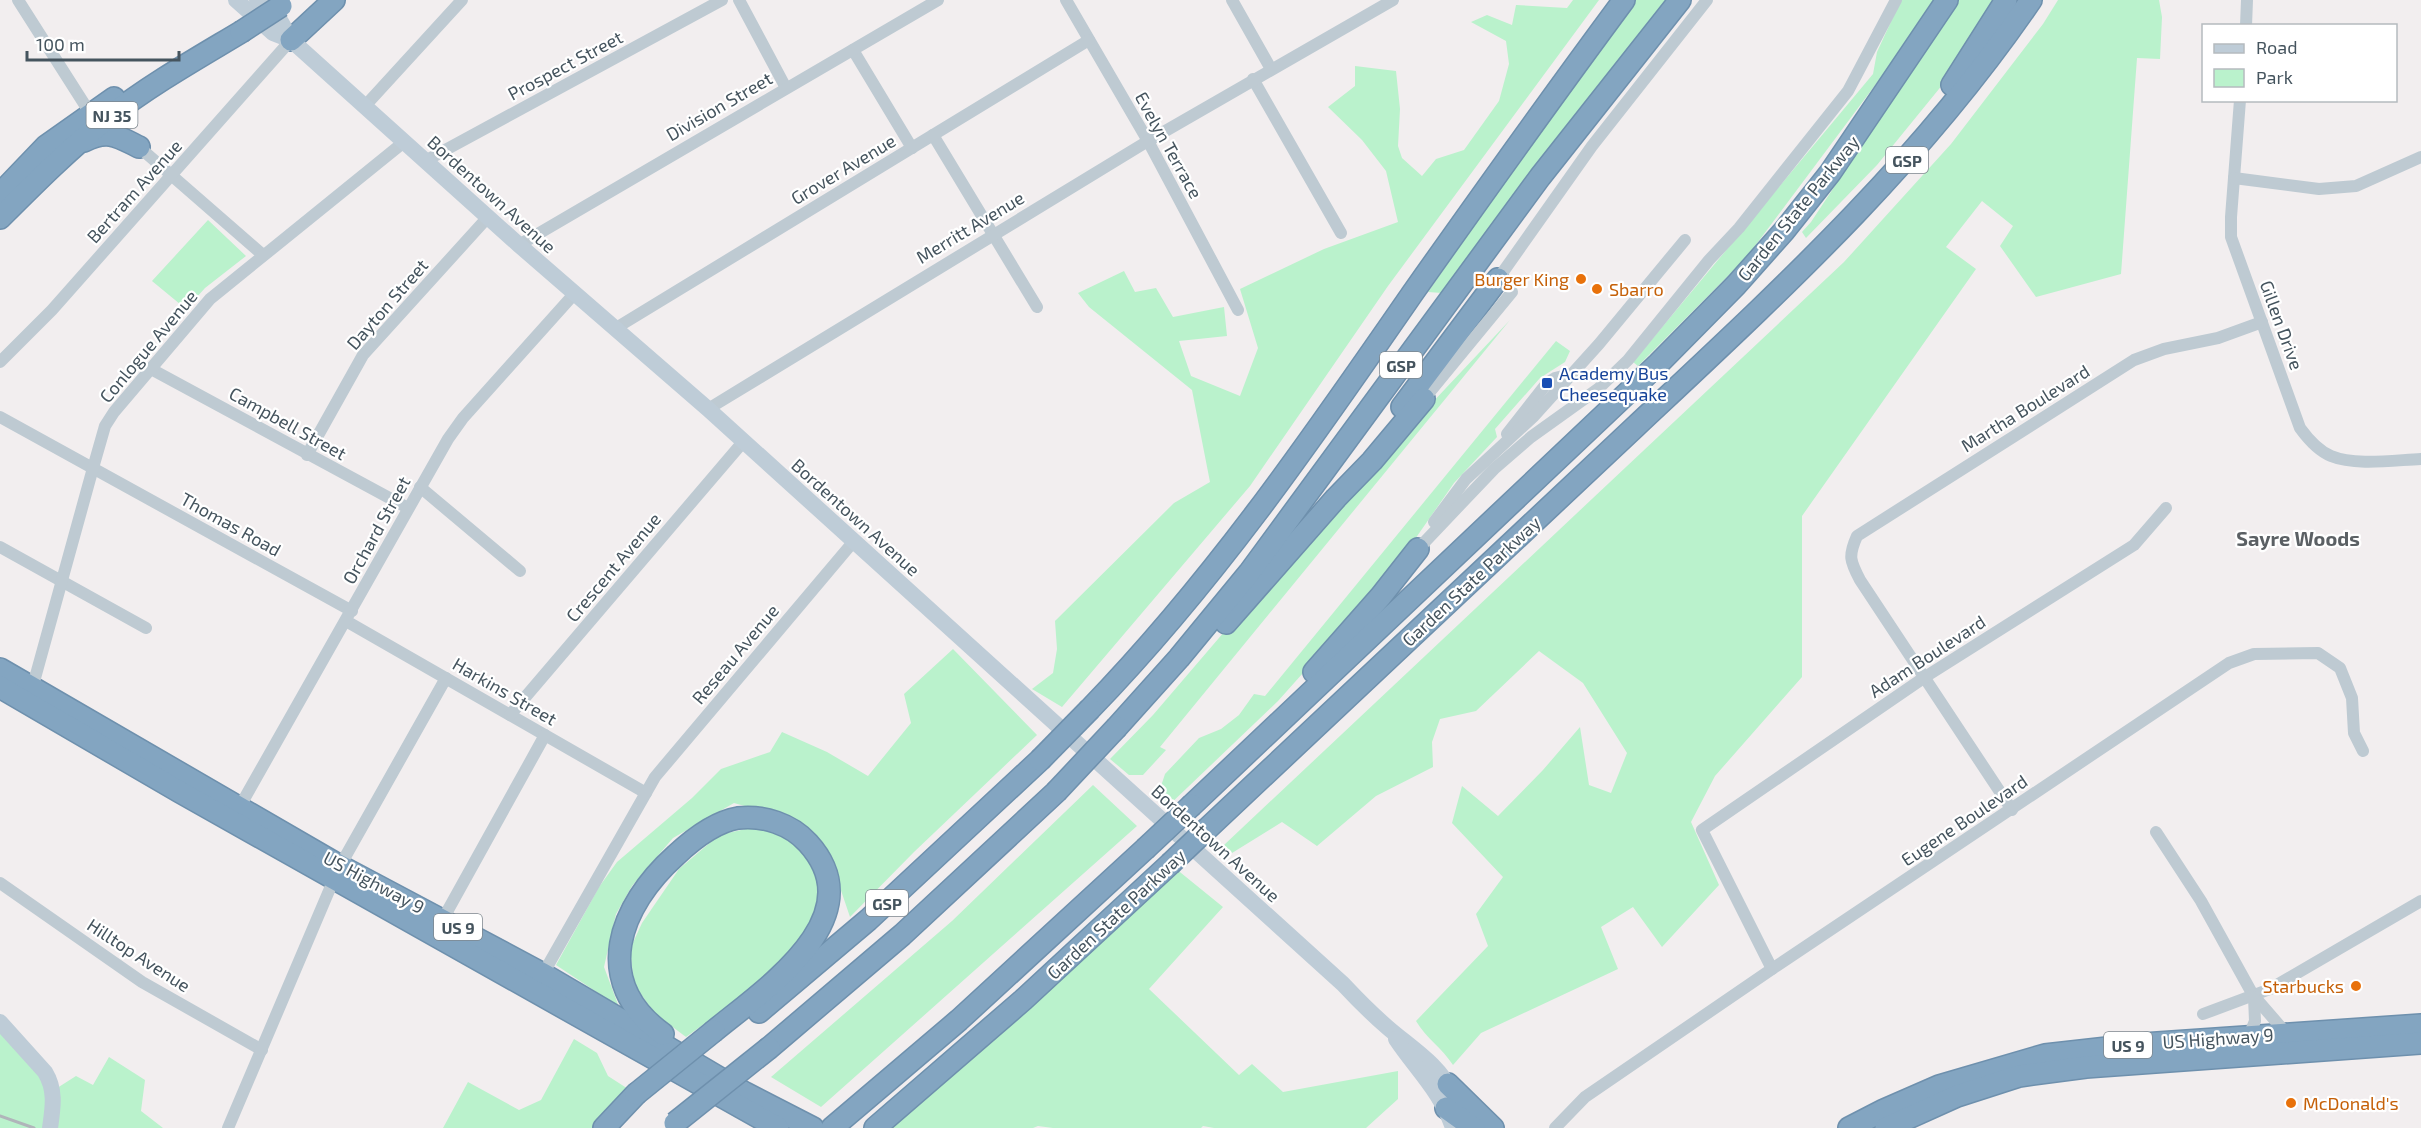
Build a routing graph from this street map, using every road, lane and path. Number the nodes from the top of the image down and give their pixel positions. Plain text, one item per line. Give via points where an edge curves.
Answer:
1 (18, 0) edge
2 (257, 0) edge
3 (334, 0) edge
4 (462, 0) edge
5 (722, 0) edge
6 (738, 0) edge
7 (938, 0) edge
8 (1066, 0) edge
9 (1232, 0) edge
10 (1393, 0) edge
11 (1624, 0) edge
12 (1680, 0) edge
13 (1707, 0) edge
14 (1896, 0) edge
15 (1947, 0) edge
16 (2006, 0) edge
17 (2031, 0) edge
18 (2247, 0) edge
19 (279, 2) edge
20 (238, 16) edge
21 (2246, 24) edge
22 (291, 40) junction
23 (1089, 40) junction
24 (853, 50) junction
25 (1271, 69) junction
26 (1254, 79) junction
27 (786, 88) junction
28 (139, 95) junction
29 (2240, 102) edge
30 (365, 106) junction
31 (90, 113) junction
32 (933, 135) junction
33 (1148, 141) junction
34 (404, 142) junction
35 (75, 145) junction
36 (139, 147) junction
37 (912, 148) junction
38 (2421, 157) edge
39 (425, 161) junction
40 (172, 176) junction
41 (2234, 178) junction
42 (0, 194) edge
43 (488, 217) junction
44 (0, 218) edge
45 (1341, 233) dead end
46 (992, 234) junction
47 (1685, 240) dead end
48 (519, 245) junction
49 (263, 255) junction
50 (1505, 285) junction
51 (575, 293) junction
52 (1765, 305) junction
53 (1037, 308) dead end
54 (1238, 310) dead end
55 (2262, 322) junction
56 (616, 328) junction
57 (0, 362) edge
58 (152, 369) junction
59 (1424, 399) joint
60 (708, 409) junction
61 (0, 417) edge
62 (743, 442) junction
63 (307, 455) junction
64 (2421, 459) edge
65 (93, 468) junction
66 (420, 487) junction
67 (1336, 498) junction
68 (408, 508) junction
69 (2166, 508) dead end
70 (854, 541) junction
71 (0, 547) edge
72 (1418, 549) junction
73 (520, 571) dead end
74 (62, 581) junction
75 (349, 616) junction
76 (146, 628) dead end
77 (0, 669) edge
78 (1925, 677) junction
79 (446, 678) junction
80 (0, 687) edge
81 (32, 689) junction
82 (510, 715) junction
83 (1118, 727) junction
84 (545, 735) junction
85 (2363, 751) dead end
86 (1243, 757) junction
87 (646, 793) junction
88 (239, 807) junction
89 (2012, 810) junction
90 (2156, 832) dead end
91 (337, 872) junction
92 (0, 883) edge
93 (2421, 901) edge
94 (443, 919) junction
95 (1772, 969) junction
96 (543, 974) junction
97 (2253, 995) junction
98 (2203, 1014) dead end
99 (0, 1022) edge
100 (2421, 1025) edge
101 (1389, 1029) junction
102 (2286, 1033) junction
103 (720, 1035) junction
104 (2249, 1036) junction
105 (2421, 1043) edge
106 (262, 1050) junction
107 (1448, 1084) junction
108 (643, 1098) junction
109 (1446, 1108) joint
110 (879, 1124) edge
111 (672, 1125) edge
112 (1464, 1126) edge
113 (50, 1128) edge
114 (228, 1128) edge
115 (604, 1128) edge
116 (610, 1128) edge
117 (778, 1128) edge
118 (813, 1128) edge
119 (831, 1128) edge
120 (1493, 1128) edge
121 (1555, 1128) edge
122 (1850, 1128) edge
123 (1886, 1128) edge

1 - 31 street
2 - 22 street, Bordentown Avenue via 281,22
3 - 22 highway
4 - 30 street
5 - 39 street, Prospect Street
6 - 27 street
7 - 24 street, Division Street
8 - 23 street, Evelyn Terrace
9 - 25 street
10 - 25 street
11 - 103 highway, GSP, bridge via 1260,510 1174,618 1090,709 970,827 861,926
12 - 83 highway, GSP via 1563,147 1249,573
13 - 50 street via 1592,146
14 - 72 street via 1848,91 1628,360 1598,389 1494,469
15 - 86 highway, Garden State Parkway via 1830,173 1736,285 1667,356
16 - 52 highway via 1930,115 1800,256
17 - 52 highway, Garden State Parkway / GSP via 1911,155 1862,210
18 - 21 street
19 - 20 highway, NJ 35
20 - 22 street, Bordentown Avenue
20 - 28 highway, NJ 35
20 - 31 highway, NJ 35
22 - 30 street, Bordentown Avenue
22 - 40 street, Bertram Avenue
23 - 32 street, Grover Avenue
23 - 33 street, Evelyn Terrace
24 - 27 street, Division Street
24 - 37 street
25 - 26 street, Merritt Avenue
26 - 33 street, Merritt Avenue
26 - 45 street
27 - 48 street, Division Street
28 - 35 highway, NJ 35
28 - 36 highway via 131,116
29 - 41 street, Gillen Drive
30 - 34 street, Bordentown Avenue
31 - 42 highway, NJ 35 via 46,146
32 - 37 street, Grover Avenue
32 - 46 street
33 - 46 street, Merritt Avenue
33 - 54 street, Evelyn Terrace
34 - 39 street, Bordentown Avenue
34 - 49 street, Conlogue Avenue
35 - 36 highway via 94,136 114,134
35 - 44 highway, NJ 35
36 - 40 street
37 - 56 street, Grover Avenue
38 - 41 street via 2356,186 2319,189
39 - 43 street, Bordentown Avenue
40 - 49 street
40 - 57 street, Bertram Avenue
41 - 55 street, Gillen Drive via 2232,237
43 - 48 street, Bordentown Avenue
43 - 63 street, Dayton Street via 363,355
46 - 53 street
46 - 60 street, Merritt Avenue
47 - 72 street via 1571,374 1547,383 1498,447 1457,489
48 - 51 street, Bordentown Avenue
49 - 58 street, Conlogue Avenue via 210,299
50 - 59 street
50 - 67 highway
51 - 56 street, Bordentown Avenue
51 - 66 street, Orchard Street via 459,423
52 - 110 highway, Garden State Parkway / GSP, bridge via 1170,864 1016,1006
55 - 64 street, Gillen Drive via 2300,428 2312,442 2331,456 2351,461
55 - 78 street, Martha Boulevard via 2134,360 1857,536 1851,563
56 - 60 street, Bordentown Avenue
58 - 63 street, Campbell Street
58 - 65 street, Conlogue Avenue via 105,426
59 - 67 highway
60 - 62 street, Bordentown Avenue
61 - 65 street, Thomas Road
62 - 70 street, Bordentown Avenue
62 - 82 street, Crescent Avenue
63 - 68 street, Campbell Street
65 - 74 street, Conlogue Avenue
65 - 75 street, Thomas Road
66 - 68 street, Orchard Street
66 - 73 street
67 - 83 highway via 1178,676
68 - 75 street, Orchard Street
69 - 78 street, Adam Boulevard via 2134,544
70 - 87 street, Reseau Avenue via 672,756
70 - 101 street, Bordentown Avenue
71 - 74 street
72 - 86 highway via 1339,645 1284,703
74 - 76 street
74 - 81 street, Conlogue Avenue
75 - 79 street, Harkins Street
75 - 88 street, Orchard Street
77 - 81 highway, US Highway 9 / US 9
78 - 89 street
78 - 95 street, Adam Boulevard via 1702,830
79 - 82 street, Harkins Street
79 - 91 street
80 - 91 highway, US Highway 9 / US 9
81 - 88 highway, US Highway 9 / US 9
82 - 84 street, Harkins Street
83 - 111 highway, GSP, bridge via 1056,792 909,929 770,1048
84 - 87 street, Harkins Street
84 - 94 street
85 - 89 street, Eugene Boulevard via 2354,733 2352,698 2340,668 2318,653 2254,654 2229,663
86 - 119 highway, Garden State Parkway, bridge via 987,996
87 - 96 street, Reseau Avenue
88 - 91 highway, US Highway 9 / US 9
89 - 95 street, Eugene Boulevard
90 - 97 street via 2201,901
91 - 94 highway, US Highway 9 / US 9
91 - 106 street
91 - 117 highway, US Highway 9 / US 9
92 - 106 street, Hilltop Avenue via 142,982
93 - 97 street via 2288,979
94 - 96 highway, US Highway 9 / US 9
95 - 121 street, Eugene Boulevard via 1585,1097
96 - 118 highway, US Highway 9 / US 9
97 - 98 street
97 - 102 street
97 - 104 street via 2255,1021
99 - 113 street via 45,1072 53,1091
100 - 102 highway, US Highway 9 / US 9
101 - 107 street, Bordentown Avenue via 1421,1053
101 - 109 street, Bordentown Avenue
102 - 104 highway, US Highway 9 / US 9
103 - 108 highway, bridge
103 - 118 highway via 794,961 819,932 826,915 828,886 814,850 793,831 767,819 737,818 719,824 664,866 625,924 619,952 620,971 634,1006 656,1028 753,1084
104 - 122 highway, US Highway 9 / US 9 via 2044,1055 1939,1086
105 - 123 highway, US Highway 9 / US 9 via 2086,1067 2019,1076 1957,1096
106 - 114 street
107 - 112 street, Bordentown Avenue
107 - 120 highway
108 - 115 highway
108 - 116 highway
109 - 112 highway

